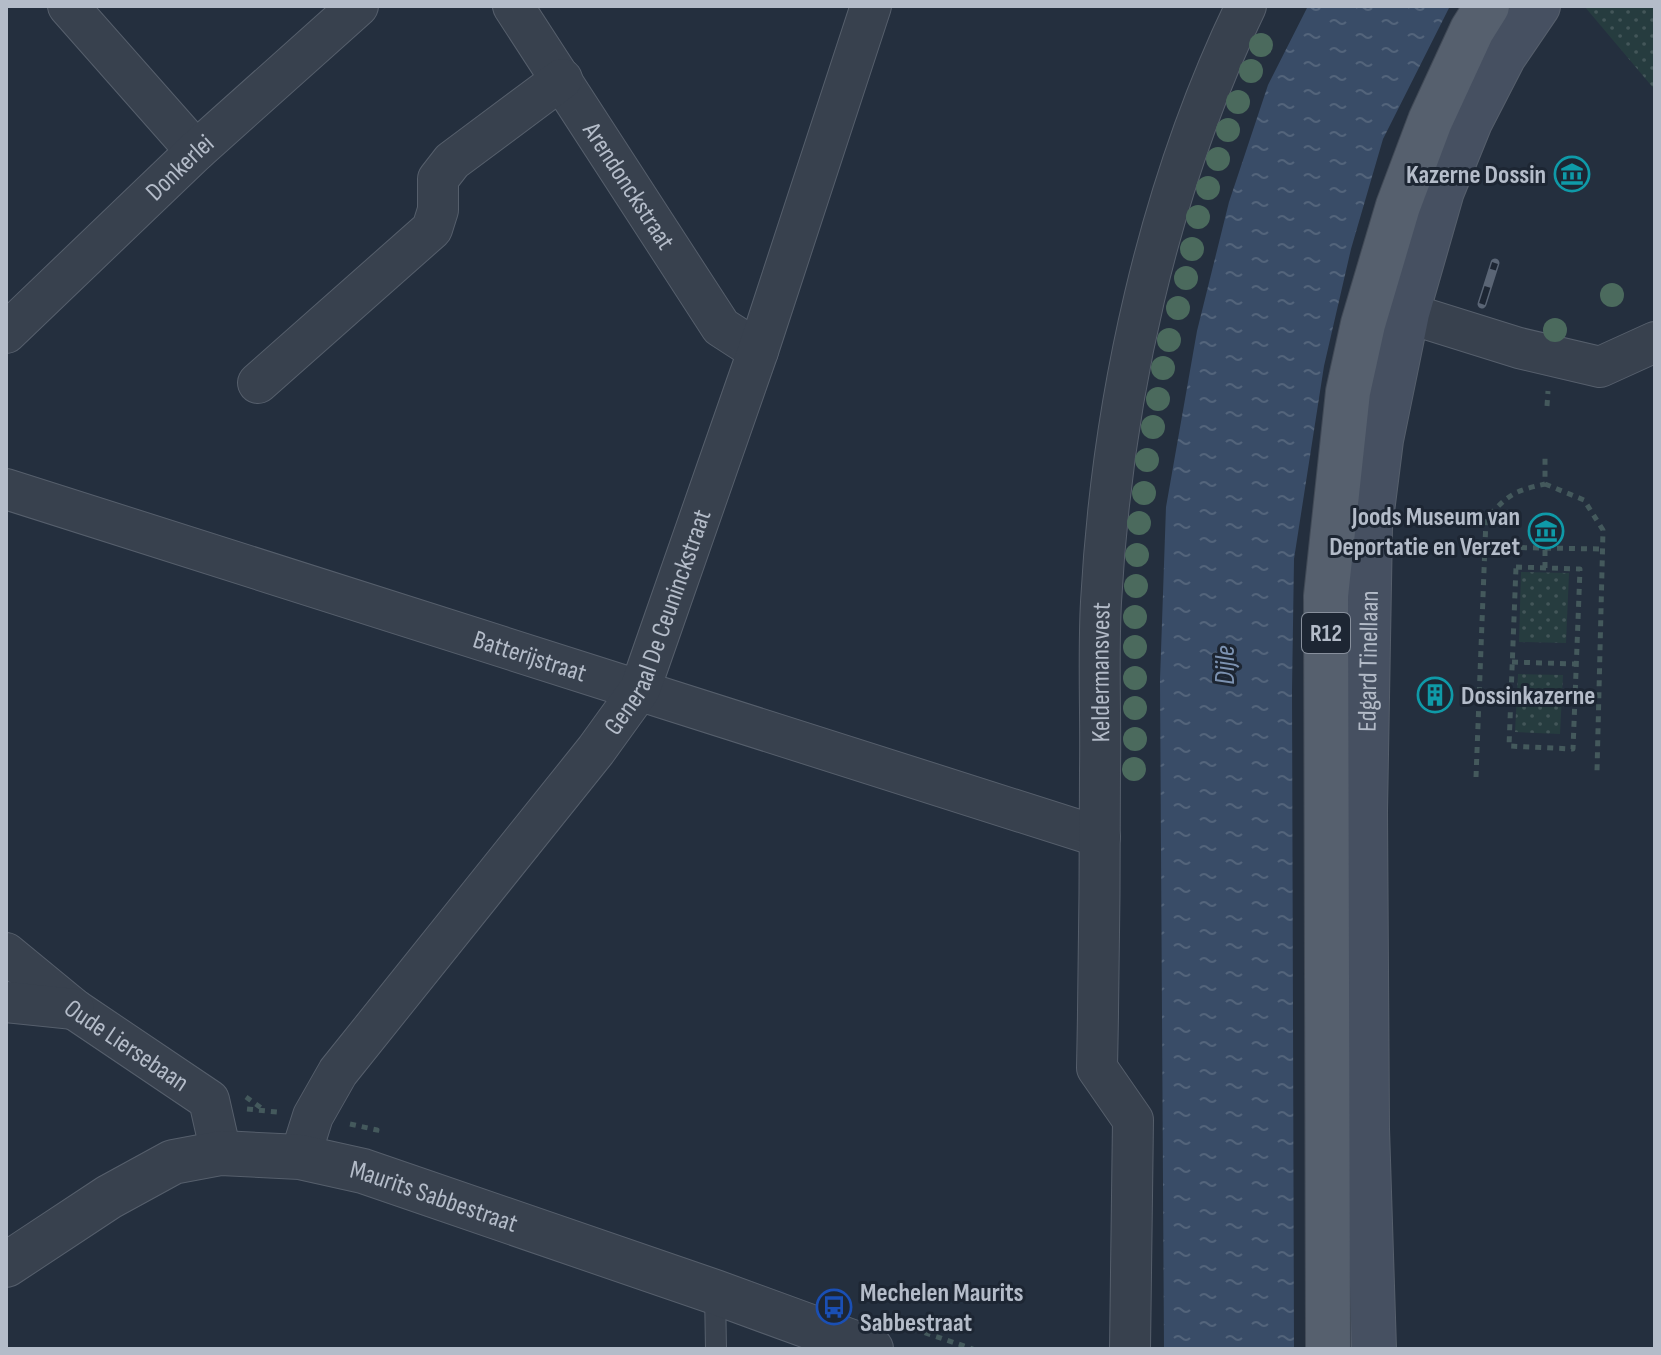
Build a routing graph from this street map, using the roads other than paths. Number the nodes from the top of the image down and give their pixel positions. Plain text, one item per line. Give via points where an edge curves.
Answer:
1 (68, 6) edge
2 (358, 6) edge
3 (513, 6) edge
4 (871, 6) edge
5 (1246, 6) edge
6 (1487, 6) edge
7 (1538, 6) edge
8 (562, 79) junction
9 (196, 151) junction
10 (1407, 313) junction
11 (1363, 324) junction
12 (6, 333) edge
13 (1655, 342) edge
14 (758, 351) junction
15 (258, 383) dead end
16 (6, 489) edge
17 (640, 689) junction
18 (1100, 837) junction
19 (6, 953) edge
20 (6, 1002) edge
21 (74, 1009) junction
22 (221, 1153) junction
23 (300, 1157) junction
24 (6, 1265) edge
25 (715, 1292) junction
26 (716, 1349) edge
27 (871, 1349) edge
28 (1130, 1349) edge
29 (1328, 1349) edge
30 (1374, 1349) edge

1 - 9 street
2 - 9 street, Donkerlei
3 - 8 street, Arendonckstraat
4 - 14 street, Generaal De Ceuninckstraat
5 - 18 street, Keldermansvest via 1204,106 1141,301 1117,437 1101,603
6 - 11 main road, Edgard Tinellaan / R12 via 1430,121
7 - 10 main road, Edgard Tinellaan / R12 via 1504,56 1470,122 1442,191
8 - 14 street, Arendonckstraat via 721,327
8 - 15 street via 452,161 438,179 432,229
9 - 12 street, Donkerlei
10 - 11 street
10 - 13 street via 1600,367
10 - 30 main road, Edgard Tinellaan / R12 via 1379,454 1366,621 1367,1129
11 - 29 main road, Edgard Tinellaan / R12 via 1348,392 1326,596
14 - 17 street, Generaal De Ceuninckstraat
16 - 17 street, Batterijstraat
17 - 18 street, Batterijstraat
17 - 23 street, Generaal De Ceuninckstraat via 338,1072 313,1116
18 - 28 street, Keldermansvest via 1097,1068 1133,1120
19 - 21 street, Oude Liersebaan
20 - 21 street
21 - 22 street, Oude Liersebaan via 209,1100
22 - 23 street, Maurits Sabbestraat
22 - 24 street, Maurits Sabbestraat via 173,1162
23 - 25 street, Maurits Sabbestraat via 363,1171
25 - 26 lane
25 - 27 street, Maurits Sabbestraat

